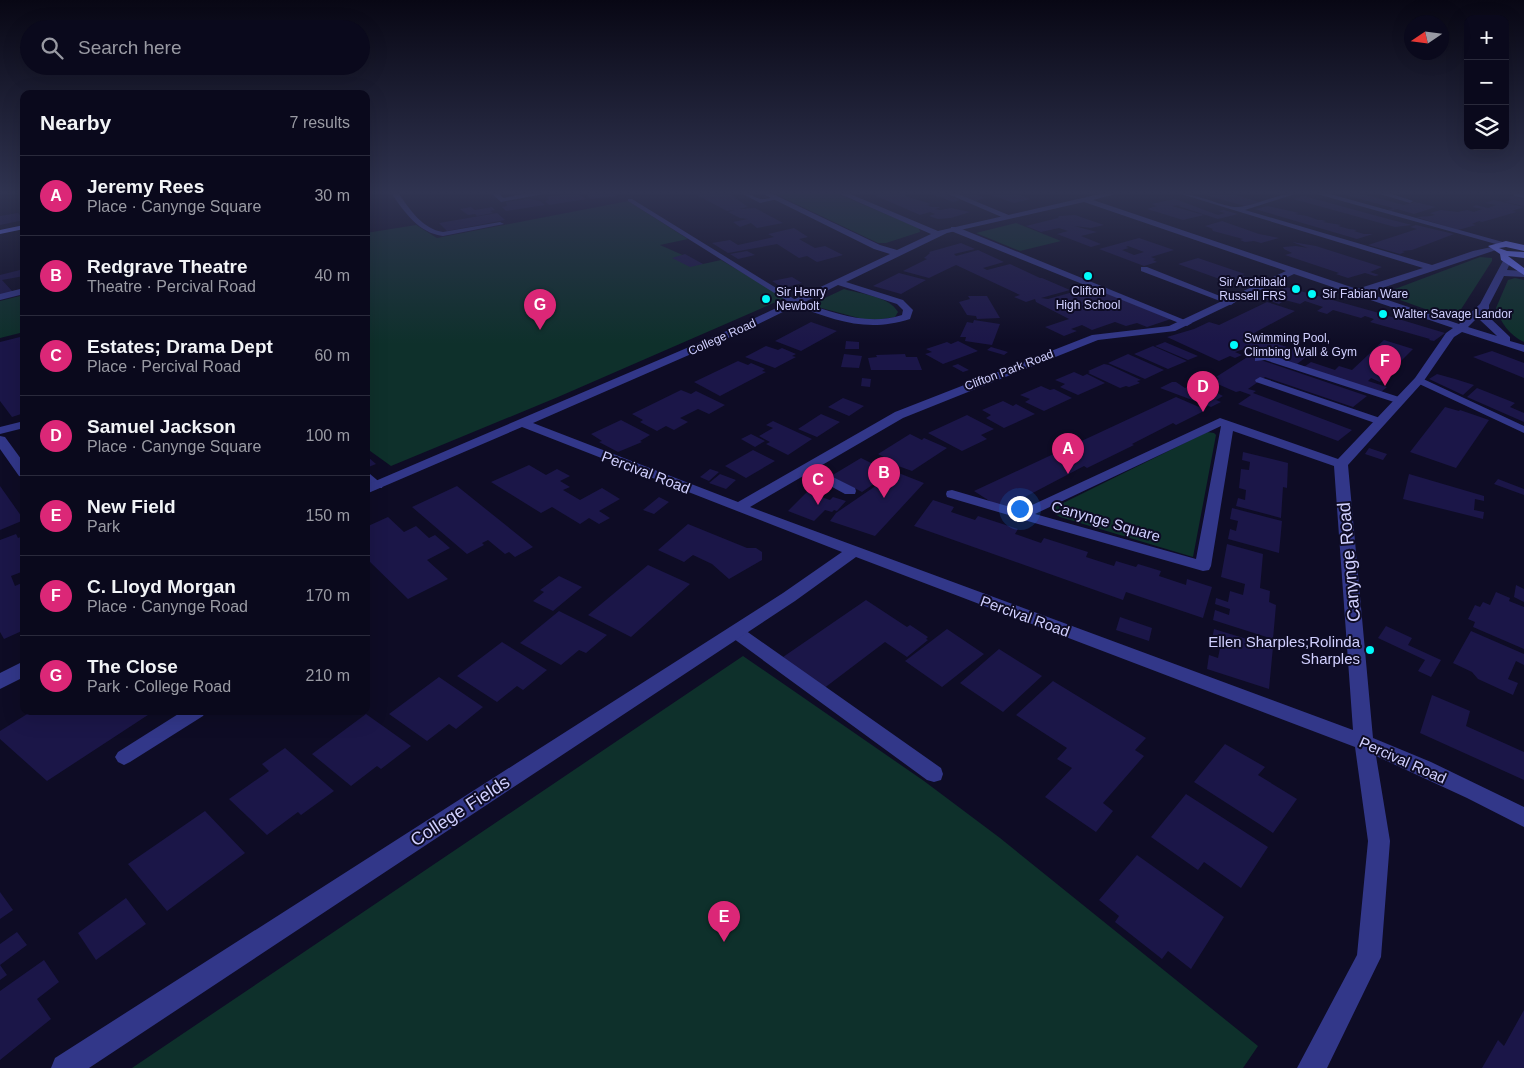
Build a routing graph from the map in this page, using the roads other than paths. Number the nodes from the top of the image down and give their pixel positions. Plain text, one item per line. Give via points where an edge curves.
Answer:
1 (700, 244) edge
2 (872, 244) edge
3 (917, 244) edge
4 (990, 244) edge
5 (1213, 244) edge
6 (1353, 244) edge
7 (1479, 244) edge
8 (1518, 244) edge
9 (1505, 252) junction
10 (897, 253) junction
11 (1524, 253) edge
12 (1144, 268) dead end
13 (1434, 268) junction
14 (1294, 271) junction
15 (1502, 273) junction
16 (1524, 273) edge
17 (837, 282) junction
18 (20, 292) edge
19 (1358, 292) junction
20 (0, 296) edge
21 (1231, 302) junction
22 (794, 303) junction
23 (1484, 305) junction
24 (1187, 322) junction
25 (1462, 327) junction
26 (1524, 348) edge
27 (1259, 359) dead end
28 (1260, 380) dead end
29 (1419, 380) junction
30 (1398, 400) junction
31 (1379, 421) junction
32 (522, 424) junction
33 (1228, 424) junction
34 (20, 425) edge
35 (1524, 430) edge
36 (0, 431) edge
37 (0, 440) edge
38 (1341, 464) junction
39 (20, 468) edge
40 (807, 468) junction
41 (372, 488) edge
42 (850, 491) dead end
43 (952, 494) dead end
44 (738, 508) junction
45 (1022, 515) junction
46 (853, 552) junction
47 (736, 632) junction
48 (20, 670) edge
49 (0, 682) edge
50 (191, 715) edge
51 (1364, 742) junction
52 (124, 757) dead end
53 (934, 774) dead end
54 (1524, 818) edge
55 (65, 1068) edge
56 (1312, 1068) edge

1 - 22 lane
2 - 10 street
3 - 10 street, College Road
4 - 24 lane
5 - 14 street
6 - 13 street
7 - 9 street
8 - 9 main road
9 - 11 main road
9 - 11 main road
9 - 13 street via 1465,257
9 - 15 street
9 - 16 main road
10 - 17 street, College Road
12 - 21 lane
13 - 19 street via 1392,284
14 - 19 street
14 - 21 street, Clifton Park Road
15 - 16 street
15 - 23 street
17 - 22 street, College Road
17 - 22 street via 900,302 908,310 906,317 883,324 862,324
18 - 20 lane
19 - 25 street
21 - 24 street, Clifton Park Road
22 - 32 street, College Road
23 - 25 street
23 - 26 street via 1484,318 1501,335
24 - 40 street, Clifton Park Road via 1149,332 1096,337 1050,354 899,415
25 - 26 street
25 - 29 street via 1450,335
27 - 30 lane via 1264,356
28 - 31 lane
29 - 30 street
29 - 35 lane
30 - 31 street
31 - 38 street
32 - 41 street, College Road
32 - 44 street, Percival Road
33 - 38 street
33 - 45 street, Canynge Square via 1220,422
33 - 45 street, Canynge Square via 1204,566
34 - 36 lane
37 - 39 street
38 - 51 street, Canynge Road
40 - 42 lane
40 - 44 street, Clifton Park Road
43 - 45 lane
44 - 46 street, Percival Road
46 - 47 street, College Fields
46 - 51 street, Percival Road
47 - 53 lane
47 - 55 street, College Fields
48 - 49 street
50 - 52 lane
51 - 54 street, Percival Road
51 - 56 street, Canynge Road via 1379,841 1369,957

